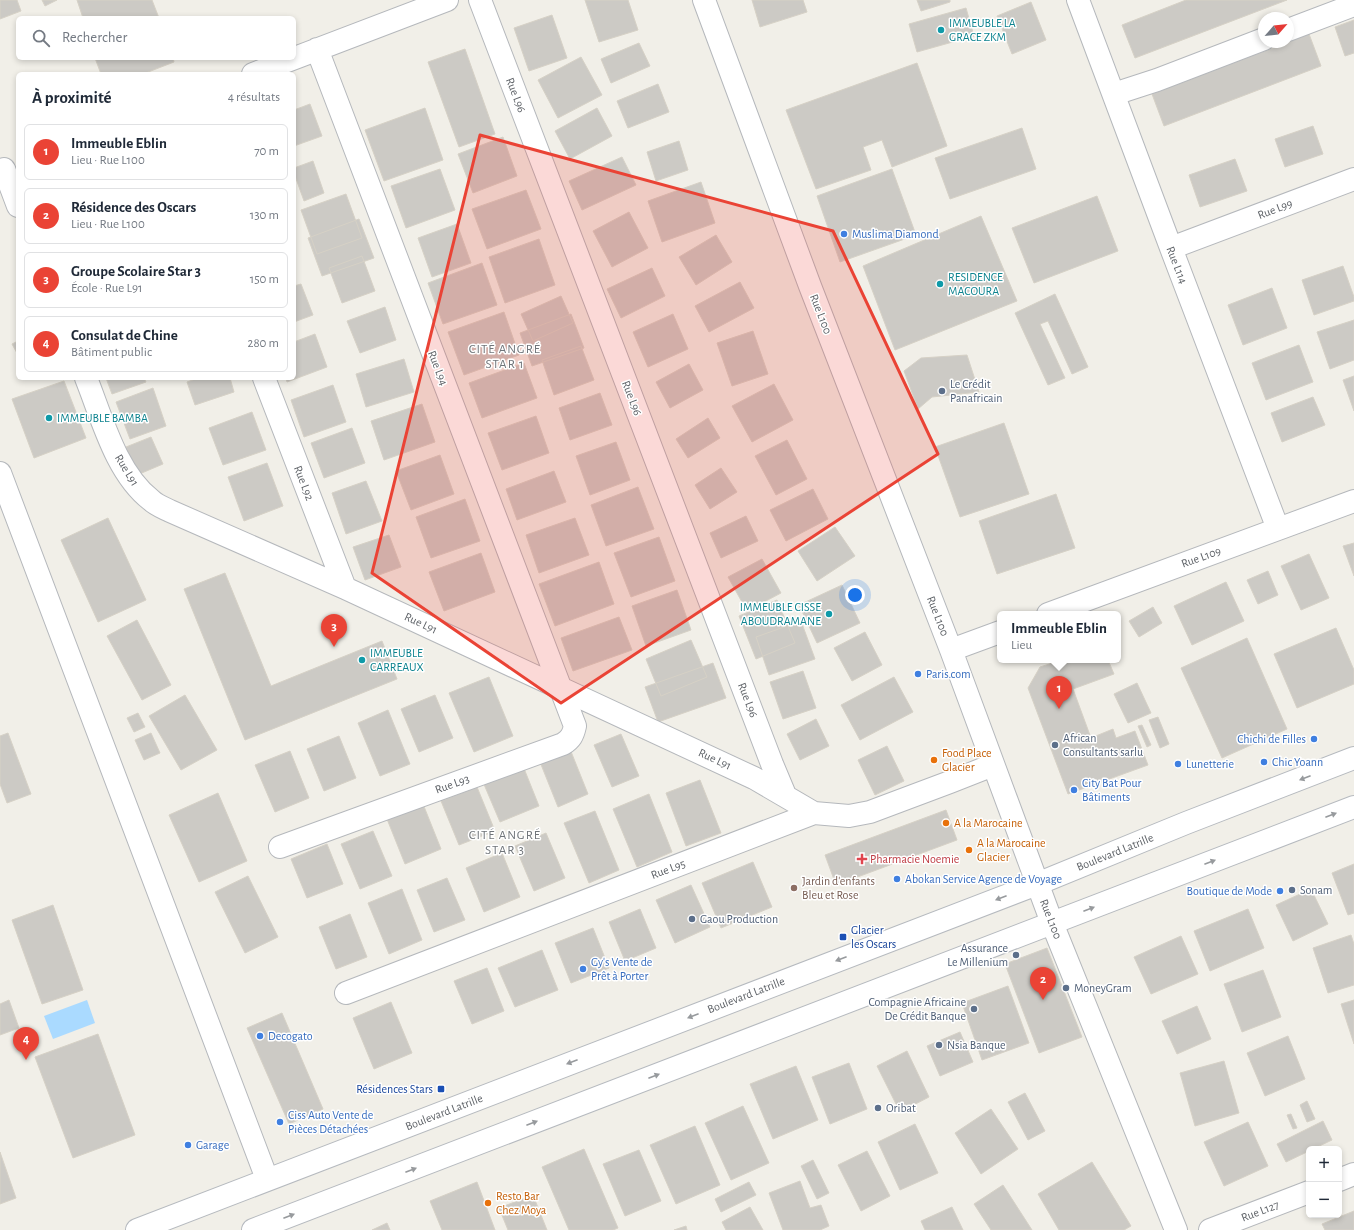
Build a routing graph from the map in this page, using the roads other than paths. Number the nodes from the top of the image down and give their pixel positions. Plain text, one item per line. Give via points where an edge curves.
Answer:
1 (447, 0) edge
2 (480, 0) edge
3 (704, 0) edge
4 (1078, 0) edge
5 (1354, 5) edge
6 (1294, 28) edge
7 (1258, 41) edge
8 (317, 50) junction
9 (296, 58) edge
10 (290, 60) edge
11 (258, 72) edge
12 (1114, 94) junction
13 (7, 168) edge
14 (1354, 179) edge
15 (16, 199) edge
16 (1171, 248) junction
17 (87, 380) edge
18 (265, 380) edge
19 (0, 473) edge
20 (1354, 501) edge
21 (1278, 529) junction
22 (345, 588) junction
23 (1056, 611) edge
24 (997, 633) edge
25 (951, 650) junction
26 (559, 686) junction
27 (1354, 758) edge
28 (993, 764) junction
29 (785, 795) junction
30 (1354, 806) edge
31 (814, 813) junction
32 (280, 847) dead end
33 (1038, 884) junction
34 (1052, 922) junction
35 (346, 994) dead end
36 (1354, 1174) edge
37 (267, 1179) junction
38 (1342, 1179) edge
39 (1306, 1193) edge
40 (137, 1230) edge
41 (253, 1230) edge
42 (1176, 1230) edge
43 (1210, 1230) edge

1 - 8 street
2 - 29 street, Rue L96
3 - 25 street, Rue L100
4 - 12 street, Rue L114
5 - 6 street
7 - 12 street
8 - 9 street
8 - 26 street, Rue L94
10 - 11 street
12 - 16 street, Rue L114
13 - 15 street
14 - 16 street, Rue L99
16 - 21 street, Rue L114
17 - 22 street, Rue L91 via 123,467 136,486 152,501
18 - 22 street, Rue L92
19 - 37 street
20 - 21 street, Rue L109
21 - 23 street, Rue L109
22 - 26 street, Rue L91
24 - 25 street
25 - 28 street, Rue L100
26 - 29 street, Rue L91
26 - 32 street, Rue L93 via 575,726 570,740
27 -> 33 street, Boulevard Latrille
28 - 31 street, Rue L95 via 870,812 849,816
28 - 33 street, Rue L100
29 - 31 street, Rue L91
34 -> 30 street
31 - 35 street, Rue L95
33 - 34 street, Rue L100
33 -> 37 street, Boulevard Latrille
41 -> 34 street
34 - 42 street, Rue L100
36 - 38 street
37 - 40 street, Boulevard Latrille
39 - 43 street, Rue L127

